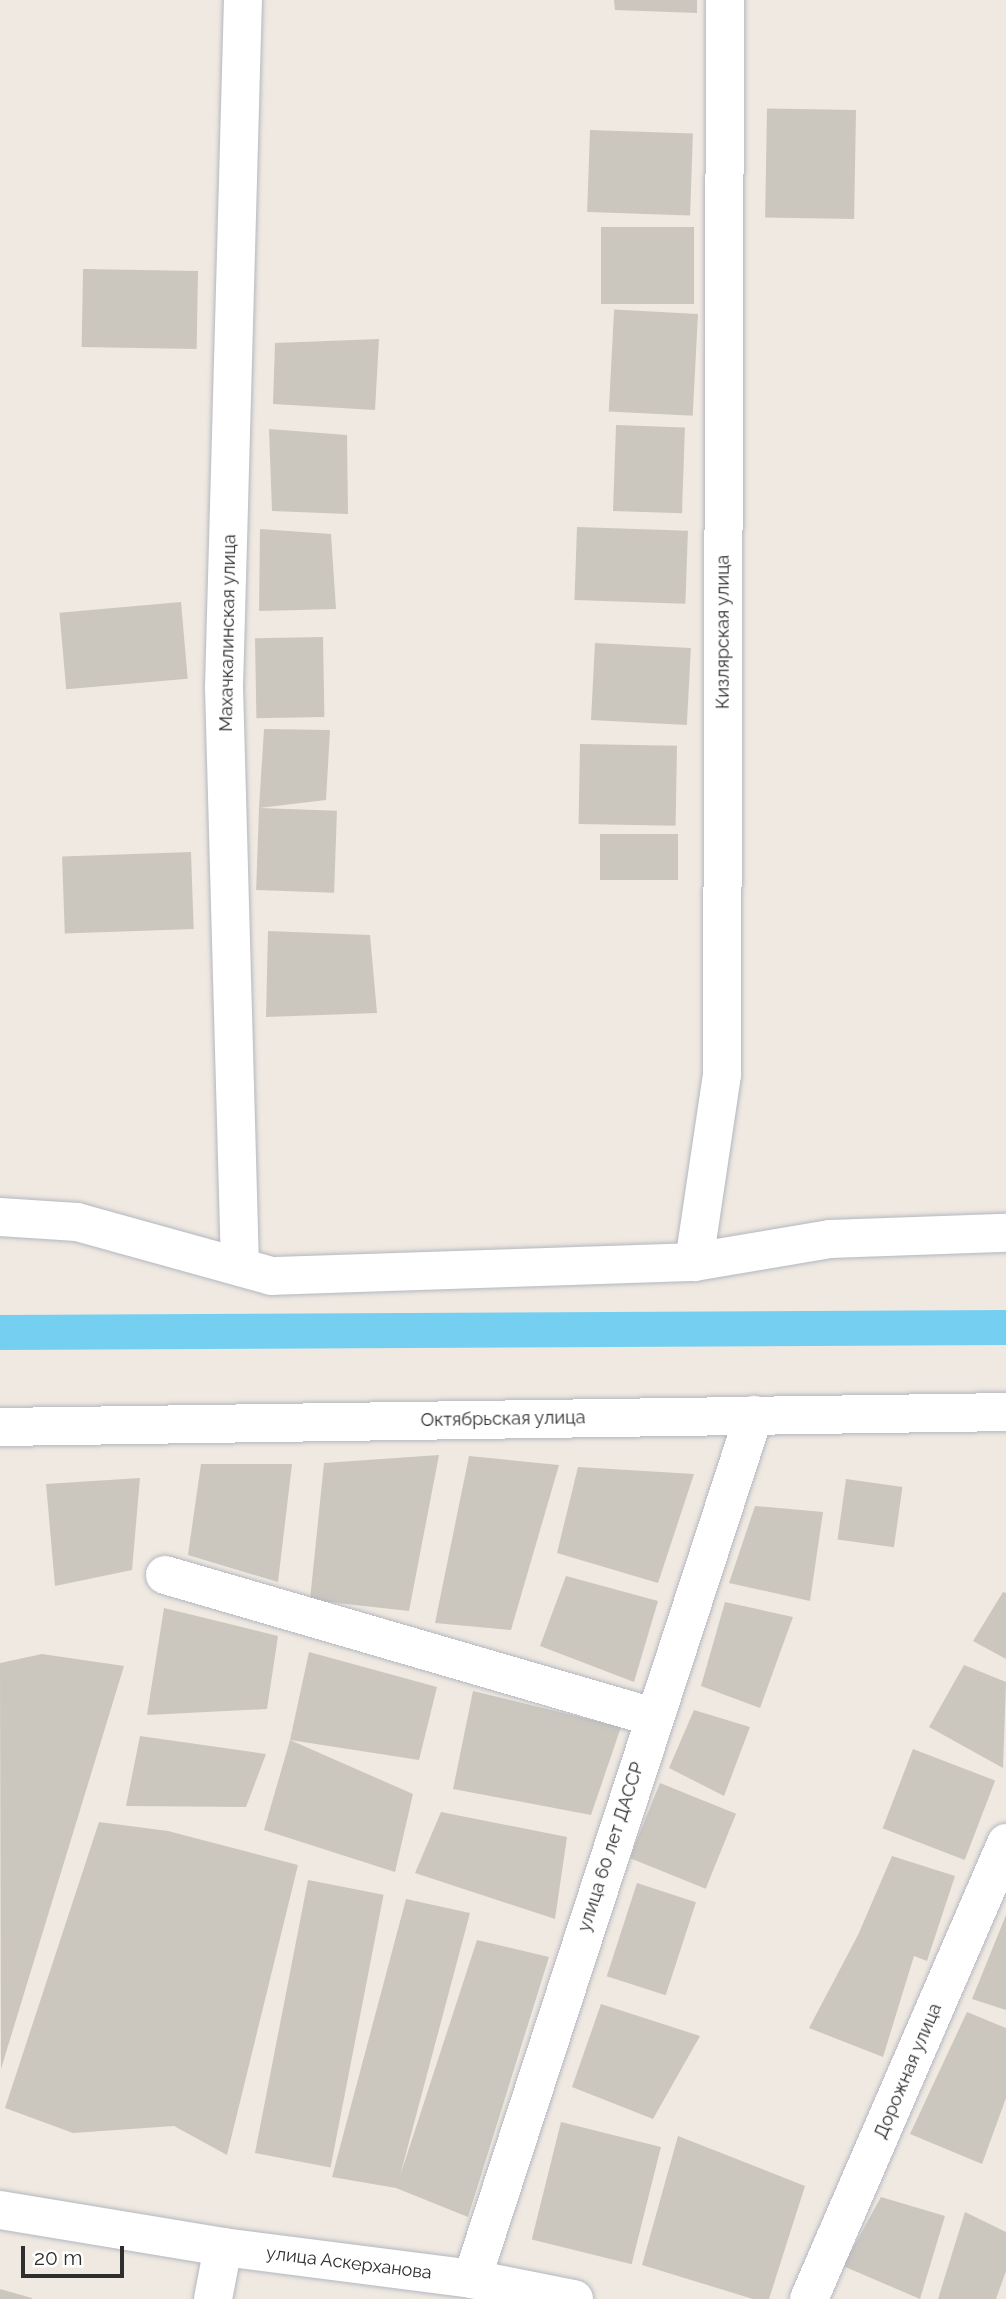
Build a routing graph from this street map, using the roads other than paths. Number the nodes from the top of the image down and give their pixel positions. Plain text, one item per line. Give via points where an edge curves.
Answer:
1 (243, 0) edge
2 (725, 0) edge
3 (0, 1217) edge
4 (1006, 1233) edge
5 (694, 1262) junction
6 (240, 1267) junction
7 (1006, 1412) edge
8 (754, 1415) junction
9 (0, 1427) edge
10 (165, 1575) dead end
11 (653, 1717) junction
12 (1006, 1843) edge
13 (0, 2210) edge
14 (223, 2248) junction
15 (472, 2279) junction
16 (213, 2299) edge
17 (574, 2299) edge
18 (809, 2299) edge

1 - 6 street, Махачкалинская улица via 224,687
2 - 5 street, Кизлярская улица via 722,1075
3 - 6 street via 77,1222
4 - 5 street via 830,1239
5 - 6 street via 272,1276
7 - 8 street, Октябрьская улица
8 - 9 street, Октябрьская улица
8 - 11 street, улица 60 лет ДАССР
10 - 11 street
11 - 15 street, улица 60 лет ДАССР
12 - 18 street, Дорожная улица
13 - 14 street, улица Аскерханова
14 - 15 street, улица Аскерханова
14 - 16 street
15 - 17 street, улица Аскерханова

